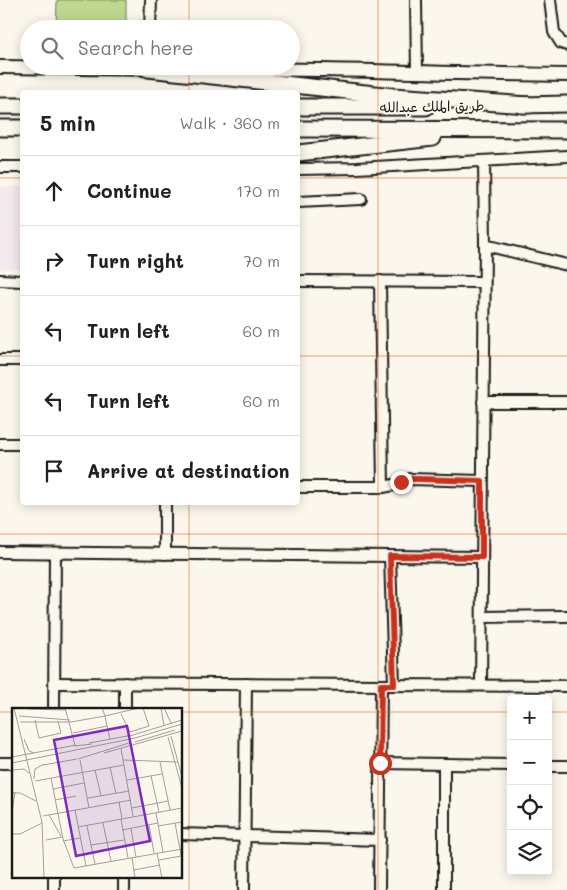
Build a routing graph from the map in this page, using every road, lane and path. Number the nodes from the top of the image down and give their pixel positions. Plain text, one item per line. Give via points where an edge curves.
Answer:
1 (151, 0) edge
2 (416, 0) edge
3 (550, 0) edge
4 (150, 20) edge
5 (567, 45) edge
6 (0, 67) edge
7 (20, 67) edge
8 (300, 69) edge
9 (417, 73) junction
10 (567, 74) edge
11 (209, 75) edge
12 (529, 104) junction
13 (567, 104) edge
14 (0, 106) edge
15 (20, 106) edge
16 (300, 107) edge
17 (0, 128) edge
18 (20, 128) edge
19 (300, 129) edge
20 (562, 130) edge
21 (300, 153) edge
22 (567, 156) edge
23 (484, 161) junction
24 (0, 167) edge
25 (20, 167) edge
26 (300, 169) edge
27 (361, 199) dead end
28 (300, 202) edge
29 (485, 245) junction
30 (567, 265) edge
31 (0, 280) edge
32 (20, 280) edge
33 (300, 281) edge
34 (380, 281) junction
35 (483, 282) junction
36 (0, 360) edge
37 (20, 360) edge
38 (483, 402) junction
39 (567, 402) edge
40 (0, 444) edge
41 (20, 444) edge
42 (482, 481) junction
43 (383, 486) junction
44 (300, 487) edge
45 (165, 505) edge
46 (0, 552) edge
47 (55, 553) junction
48 (165, 554) junction
49 (390, 556) junction
50 (482, 557) junction
51 (567, 616) edge
52 (482, 617) junction
53 (55, 683) junction
54 (125, 683) junction
55 (246, 684) junction
56 (381, 685) junction
57 (394, 685) junction
58 (481, 685) junction
59 (567, 686) edge
60 (54, 708) edge
61 (125, 708) edge
62 (380, 763) junction
63 (444, 765) junction
64 (507, 766) edge
65 (552, 766) edge
66 (567, 766) edge
67 (182, 834) edge
68 (244, 836) junction
69 (380, 840) junction
70 (244, 890) edge
71 (379, 890) edge
72 (444, 890) edge

1 - 4 street
2 - 9 street
3 - 5 street via 554,32 561,44
6 - 7 main road
8 - 9 main road
9 - 10 main road
11 - 12 highway via 393,96
12 - 13 highway, طريق الملك عبدالله
12 - 16 highway, طريق الملك عبدالله
14 - 15 highway
17 - 18 highway
19 - 20 highway, طريق الملك عبدالله
20 - 21 highway via 421,139
22 - 23 street
23 - 26 street
23 - 29 street
24 - 25 street
27 - 28 street
29 - 30 street
29 - 35 street
31 - 32 street
33 - 34 street
34 - 35 street
34 - 43 street
35 - 38 street
36 - 37 street
38 - 39 street
38 - 42 street
40 - 41 street
42 - 43 street via 410,479
42 - 50 street
43 - 44 street
45 - 48 street
46 - 47 street
47 - 48 street
47 - 53 street
48 - 49 street
49 - 50 street
49 - 57 street
50 - 52 street
51 - 52 street
52 - 58 street
53 - 54 street
53 - 60 street
54 - 55 street
54 - 61 street
55 - 56 street
55 - 68 street
56 - 57 street
56 - 62 street
57 - 58 street
58 - 59 street
62 - 63 street
62 - 69 street
63 - 64 street
63 - 72 street
65 - 66 street
67 - 68 street
68 - 69 street
68 - 70 street
69 - 71 street

